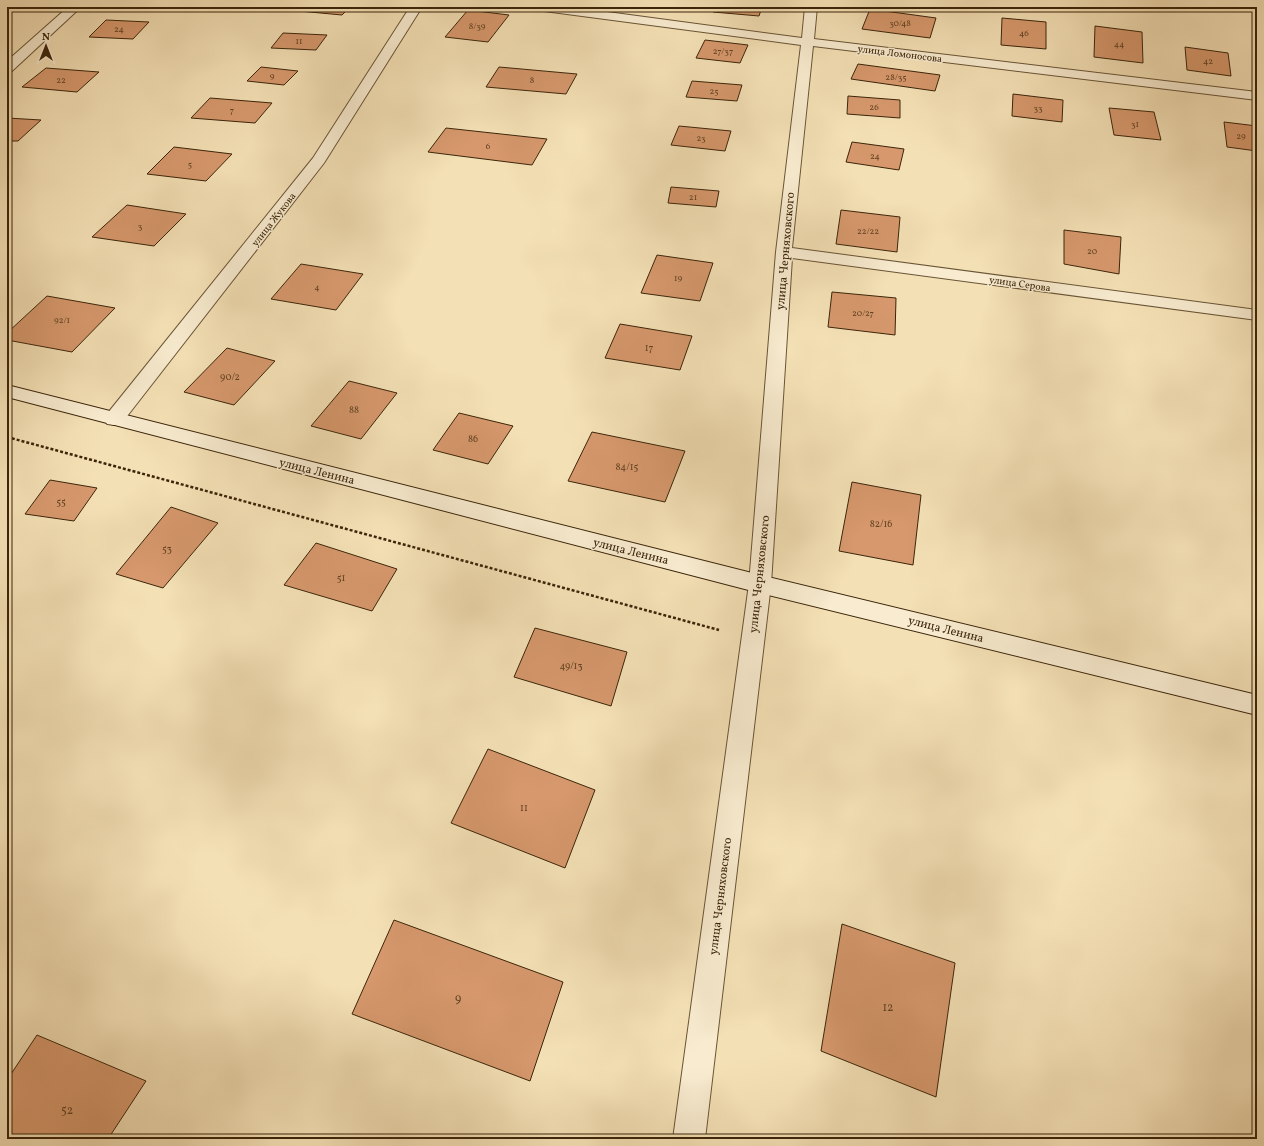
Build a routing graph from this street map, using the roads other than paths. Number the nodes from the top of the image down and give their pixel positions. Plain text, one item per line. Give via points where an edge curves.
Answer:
1 (75, 7) edge
2 (416, 7) edge
3 (544, 7) edge
4 (811, 7) edge
5 (807, 42) junction
6 (7, 68) edge
7 (1257, 96) edge
8 (784, 252) junction
9 (1257, 315) edge
10 (7, 391) edge
11 (114, 419) junction
12 (760, 584) junction
13 (1257, 705) edge
14 (689, 1139) edge

1 - 6 street
2 - 11 street, улица Жукова via 320,160
3 - 5 street, улица Ломоносова
4 - 5 street, улица Черняховского
5 - 7 street, улица Ломоносова
5 - 8 street, улица Черняховского
8 - 9 street, улица Серова
8 - 12 street, улица Черняховского
10 - 11 street, улица Ленина
11 - 12 street, улица Ленина
12 - 13 street, улица Ленина
12 - 14 street, улица Черняховского

